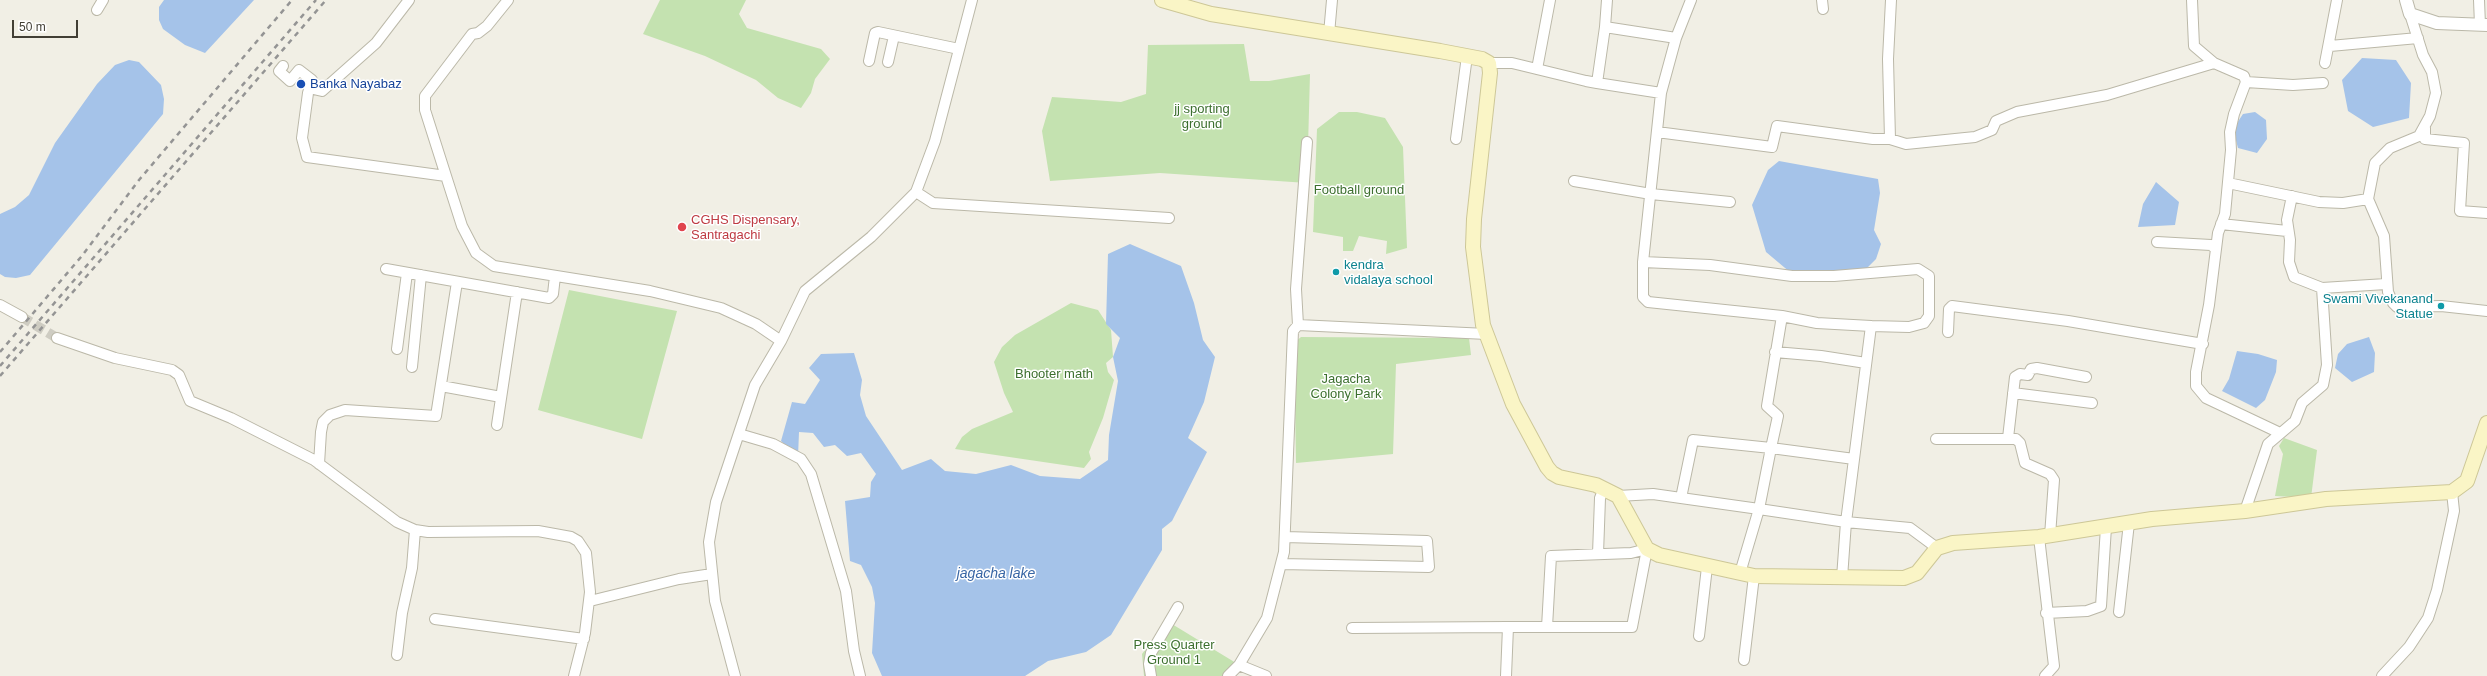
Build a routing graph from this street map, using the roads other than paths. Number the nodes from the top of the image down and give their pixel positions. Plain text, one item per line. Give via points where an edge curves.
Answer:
1 (103, 0) edge
2 (409, 0) edge
3 (508, 0) edge
4 (972, 0) edge
5 (1162, 0) edge
6 (1332, 0) edge
7 (1550, 0) edge
8 (1607, 0) edge
9 (1691, 0) edge
10 (1891, 0) edge
11 (2192, 0) edge
12 (2338, 0) edge
13 (2406, 0) edge
14 (2479, 0) edge
15 (98, 10) dead end
16 (2410, 14) junction
17 (2484, 25) edge
18 (1605, 27) junction
19 (1329, 34) junction
20 (894, 36) junction
21 (1676, 38) junction
22 (2418, 38) junction
23 (2330, 46) junction
24 (959, 49) junction
25 (1467, 56) junction
26 (869, 61) dead end
27 (888, 62) dead end
28 (1489, 63) junction
29 (2214, 63) junction
30 (2325, 63) dead end
31 (282, 66) dead end
32 (1537, 69) junction
33 (2246, 82) junction
34 (1597, 83) junction
35 (2323, 83) dead end
36 (309, 88) junction
37 (1661, 93) junction
38 (2425, 128) junction
39 (1657, 132) junction
40 (1456, 139) dead end
41 (1890, 139) junction
42 (1307, 142) dead end
43 (446, 176) junction
44 (1574, 182) dead end
45 (2228, 183) junction
46 (916, 192) junction
47 (1651, 194) junction
48 (2292, 196) junction
49 (2368, 199) junction
50 (1730, 202) dead end
51 (2487, 213) edge
52 (1169, 218) dead end
53 (2221, 224) junction
54 (2287, 231) junction
55 (2157, 242) dead end
56 (2216, 249) junction
57 (1643, 262) junction
58 (386, 269) dead end
59 (407, 273) junction
60 (421, 275) junction
61 (555, 276) junction
62 (457, 282) junction
63 (2386, 284) junction
64 (2322, 288) junction
65 (517, 292) junction
66 (0, 305) edge
67 (2487, 311) edge
68 (1782, 316) junction
69 (22, 317) tunnel mouth
70 (1298, 325) junction
71 (1871, 326) junction
72 (1948, 332) dead end
73 (1486, 334) junction
74 (57, 338) tunnel mouth
75 (781, 341) junction
76 (2202, 344) junction
77 (397, 349) dead end
78 (1775, 352) junction
79 (1866, 363) junction
80 (412, 367) dead end
81 (2086, 377) dead end
82 (441, 386) junction
83 (2013, 393) junction
84 (501, 397) junction
85 (2092, 403) dead end
86 (2487, 423) edge
87 (497, 425) dead end
88 (739, 434) junction
89 (2280, 434) junction
90 (2008, 438) junction
91 (1936, 439) dead end
92 (1771, 448) junction
93 (1854, 459) junction
94 (319, 464) junction
95 (1604, 488) junction
96 (2452, 492) junction
97 (1618, 496) junction
98 (1681, 498) junction
99 (1759, 509) junction
100 (2245, 511) junction
101 (1846, 522) junction
102 (2129, 523) junction
103 (2106, 527) junction
104 (415, 530) junction
105 (1285, 537) junction
106 (2044, 537) junction
107 (1936, 548) junction
108 (1646, 549) junction
109 (1598, 554) junction
110 (1281, 564) junction
111 (1707, 567) junction
112 (1740, 573) junction
113 (712, 574) junction
114 (1754, 576) junction
115 (1842, 578) junction
116 (590, 601) junction
117 (1178, 607) dead end
118 (2046, 612) junction
119 (2119, 612) dead end
120 (435, 619) dead end
121 (1508, 627) junction
122 (1547, 627) junction
123 (1352, 628) dead end
124 (1699, 636) dead end
125 (584, 639) junction
126 (397, 655) dead end
127 (1744, 660) dead end
128 (1238, 665) junction
129 (574, 676) edge
130 (735, 676) edge
131 (860, 676) edge
132 (1151, 676) edge
133 (1228, 676) edge
134 (1266, 676) edge
135 (1506, 676) edge
136 (2045, 676) edge
137 (2382, 676) edge

1 - 15 street
2 - 36 street via 376,43 322,91
3 - 43 street via 487,26 472,34 425,96 425,110
4 - 24 street
5 - 19 main road via 1211,14
6 - 19 street
7 - 32 street
8 - 18 street
9 - 21 street
10 - 41 street via 1888,59
11 - 29 street via 2194,46
12 - 23 street
13 - 16 street
14 - 17 street
16 - 17 street via 2437,23
16 - 22 street
18 - 21 street
18 - 34 street
19 - 25 main road
20 - 24 street
20 - 26 street via 875,33
20 - 27 street
21 - 37 street
22 - 23 street
22 - 38 street via 2432,72 2436,93
23 - 30 street
24 - 46 street via 935,141
25 - 28 main road
25 - 40 street
28 - 32 street via 1512,63
28 - 73 main road via 1473,247 1477,290
29 - 33 street via 2244,76
29 - 41 street via 2107,95 2017,112 1996,121 1992,130 1975,137 1906,144
31 - 36 street via 279,71 290,81 299,70 312,80
32 - 34 street
33 - 35 street via 2293,85
33 - 45 street via 2230,132
34 - 37 street
36 - 43 street via 302,138 307,157
37 - 39 street
38 - 49 street via 2419,136 2390,148 2375,163
38 - 51 street via 2425,139 2464,143 2460,211
39 - 41 street via 1772,147 1777,126
39 - 47 street
42 - 70 street via 1296,289
43 - 61 street via 462,226 476,253 494,266
44 - 47 street
45 - 48 street
45 - 53 street via 2225,214
46 - 52 street via 933,203
46 - 75 street via 871,237 805,291
47 - 50 street
47 - 57 street
48 - 49 street via 2319,202 2342,203
48 - 54 street
49 - 63 street via 2384,236
53 - 54 street
53 - 56 street
54 - 64 street via 2290,240 2289,262 2294,277
55 - 56 street via 2211,245
56 - 76 street
57 - 68 street via 1643,297 1648,302
57 - 71 street via 1710,265 1792,276 1834,276 1918,269 1930,276 1929,316 1924,323 1909,327
58 - 59 street
59 - 60 street
59 - 77 street
60 - 62 street
60 - 80 street
61 - 65 street via 553,294 549,298
61 - 75 street via 650,291 721,308 756,324
62 - 65 street
62 - 82 street
63 - 64 street
63 - 67 street via 2393,303 2397,306 2441,306
64 - 89 street via 2327,365 2323,385 2302,403 2295,421
65 - 84 street
66 - 69 street
68 - 71 street via 1817,323
68 - 78 street
70 - 73 street
70 - 105 street via 1293,331
71 - 79 street
72 - 76 street via 1949,309 1952,306 2068,321
73 - 95 main road via 1513,404 1552,473
74 - 94 street via 115,358 172,370 179,374 190,401 231,418
75 - 88 street via 755,385
76 - 89 street via 2196,386 2206,398
78 - 79 street
78 - 92 street via 1767,406 1778,416
79 - 93 street
81 - 83 street via 2031,369 2028,375 2020,374 2015,377
82 - 84 street
82 - 94 street via 436,416 345,410 330,415 322,427
83 - 85 street
83 - 90 street
84 - 87 street
86 - 96 main road via 2467,481
88 - 113 street via 716,502 709,542
88 - 131 street via 774,444 801,459 811,474 846,591
89 - 100 street via 2268,444
90 - 91 street
90 - 106 street via 2016,439 2020,443 2025,462 2050,474 2054,480
92 - 93 street
92 - 98 street via 1693,440
92 - 99 street
93 - 101 street
94 - 104 street via 397,522
95 - 97 main road
95 - 109 street via 1600,498
96 - 100 main road via 2326,499
96 - 137 street via 2454,511 2437,590 2428,618 2409,647
97 - 98 street via 1653,494
97 - 108 main road
98 - 99 street
99 - 101 street
99 - 112 street
100 - 102 main road
101 - 107 street via 1910,528
101 - 115 street
102 - 103 main road
102 - 119 street
103 - 106 main road
103 - 118 street via 2101,606 2087,611
104 - 116 street via 538,531 571,536 586,552 590,575
104 - 126 street via 412,568 402,613
105 - 110 street
105 - 110 street via 1427,541 1429,566
106 - 107 main road via 1981,540
106 - 118 street
107 - 115 main road via 1912,576
108 - 109 street via 1631,553
108 - 111 main road via 1659,555
108 - 122 street via 1632,627
109 - 122 street via 1551,556
110 - 128 street via 1268,618
111 - 112 main road
111 - 124 street
112 - 114 main road
113 - 116 street via 679,579
113 - 130 street via 715,601
114 - 115 main road
114 - 127 street
116 - 125 street
117 - 132 street via 1151,653
118 - 136 street via 2054,666
120 - 125 street
121 - 122 street
121 - 123 street
121 - 135 street
125 - 129 street
128 - 133 street
128 - 134 street

